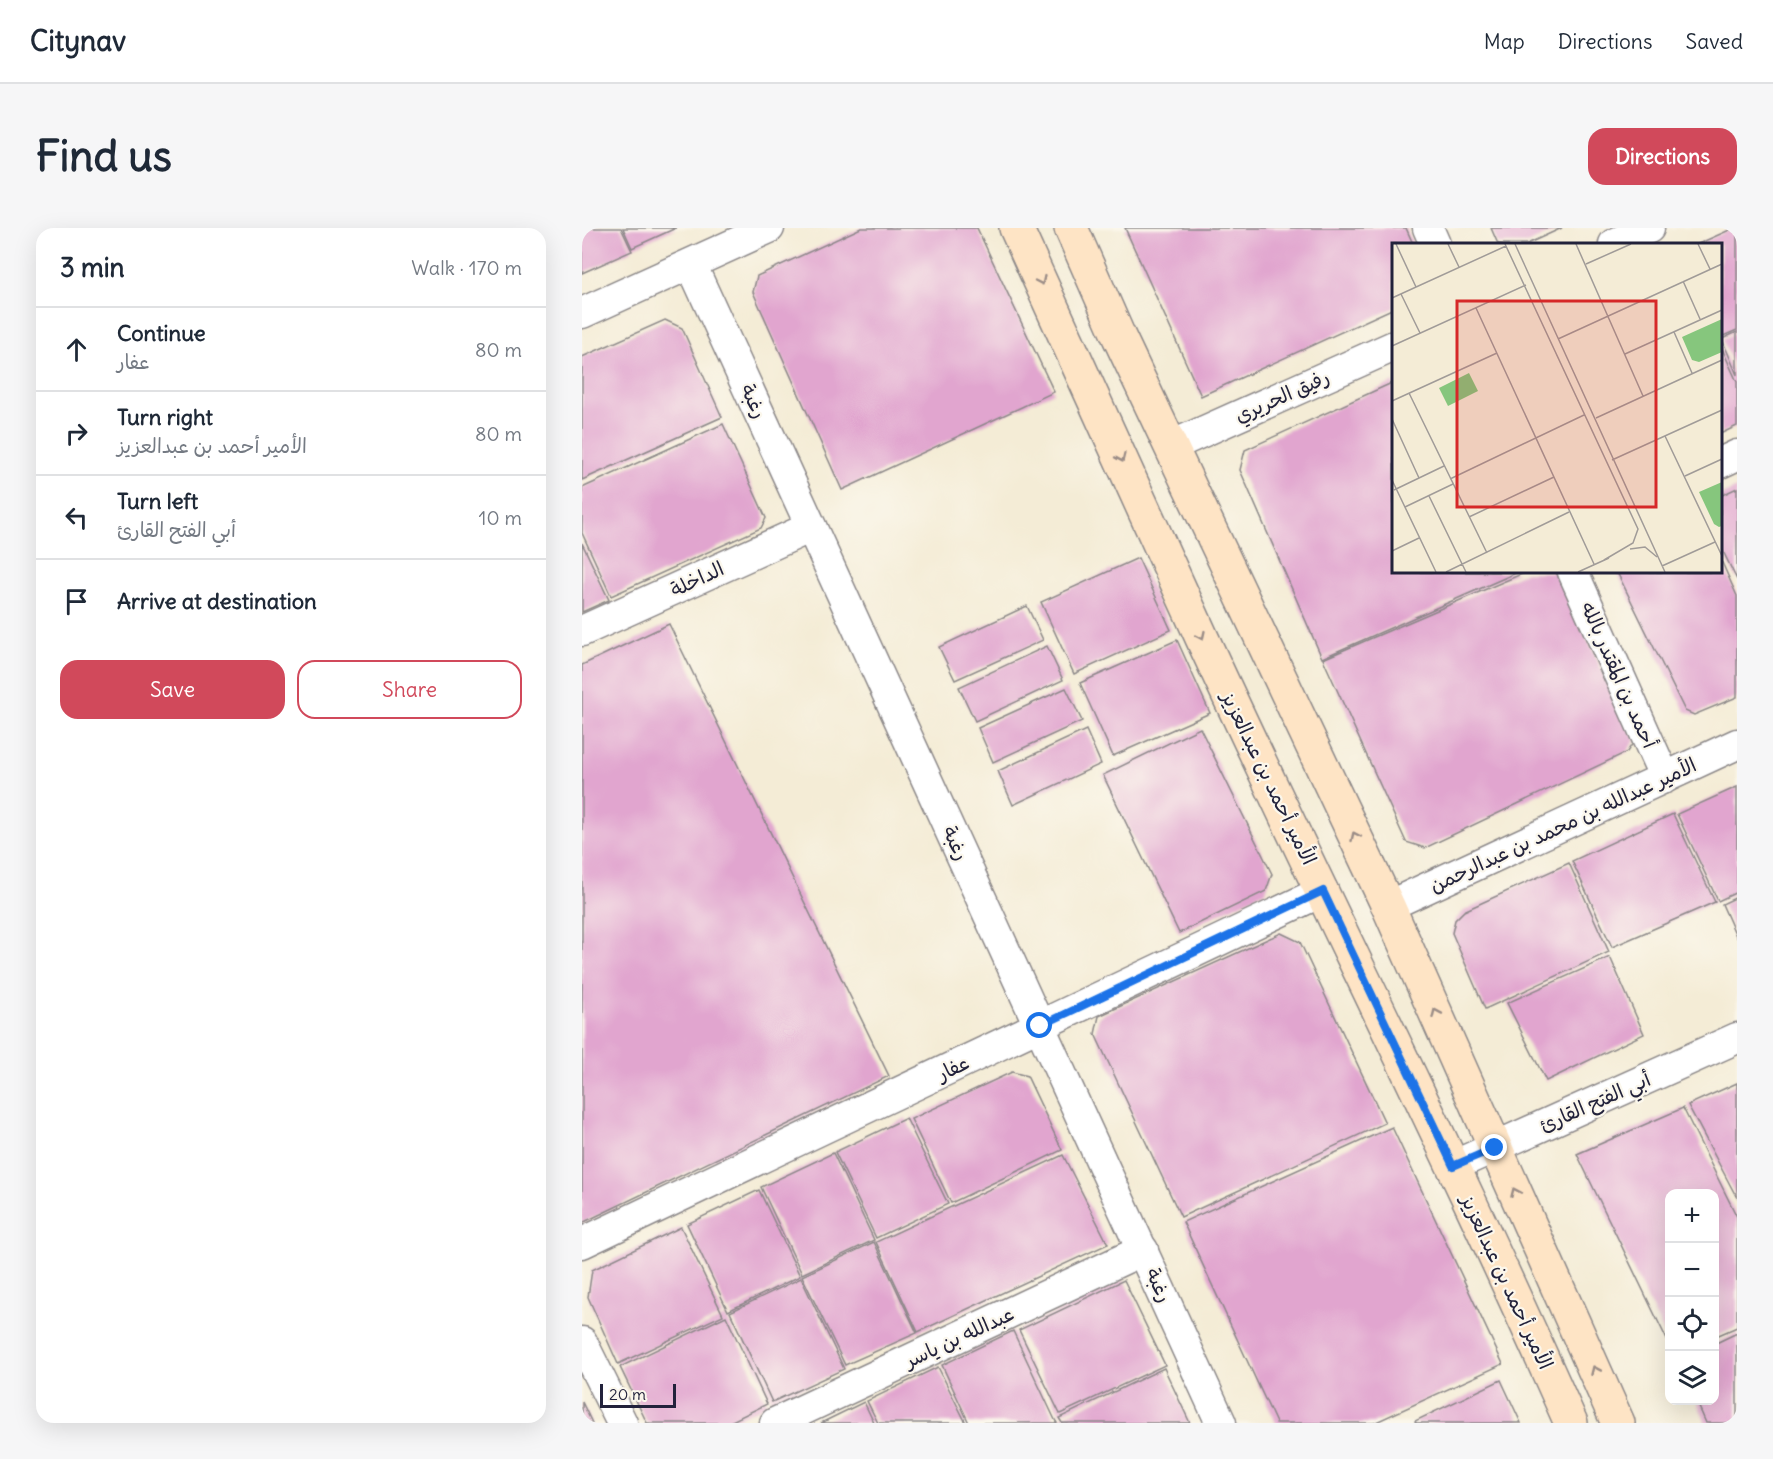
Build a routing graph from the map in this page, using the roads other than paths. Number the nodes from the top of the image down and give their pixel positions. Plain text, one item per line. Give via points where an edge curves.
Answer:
1 (769, 228) edge
2 (1016, 228) edge
3 (1071, 228) edge
4 (1428, 228) edge
5 (1649, 228) edge
6 (1435, 243) edge
7 (1616, 243) edge
8 (691, 264) junction
9 (582, 313) edge
10 (1119, 337) junction
11 (1392, 347) edge
12 (1077, 358) junction
13 (1171, 446) junction
14 (1737, 455) edge
15 (1722, 462) edge
16 (811, 527) junction
17 (1573, 573) edge
18 (582, 631) edge
19 (1737, 744) edge
20 (1665, 778) junction
21 (1323, 891) junction
22 (1388, 906) junction
23 (1040, 1026) junction
24 (1737, 1038) edge
25 (1495, 1148) junction
26 (1453, 1166) junction
27 (582, 1243) edge
28 (1143, 1250) junction
29 (582, 1342) edge
30 (622, 1423) edge
31 (775, 1423) edge
32 (1221, 1423) edge
33 (1572, 1423) edge
34 (1618, 1423) edge

1 - 8 street
2 -> 12 street, الأمير أحمد بن عبدالعزيز
3 - 10 street
4 - 6 street
5 - 7 street
8 - 9 street
8 - 16 street, رغبة
10 - 12 street
10 - 13 street
11 - 13 street, رفيق الحريري
12 -> 21 street, الأمير أحمد بن عبدالعزيز via 1202,639
22 -> 13 street
14 - 15 street
16 - 18 street, الداخلة
16 - 23 street, رغبة
17 - 20 street, أحمد بن المقتدر بالله
19 - 20 street, الأمير عبدالله بن محمد بن عبدالرحمن
20 - 22 street, الأمير عبدالله بن محمد بن عبدالرحمن
21 - 23 street, عفار
21 - 26 street, الأمير أحمد بن عبدالعزيز
25 -> 22 street
23 - 27 street, عفار
23 - 28 street, رغبة
24 - 25 street, أبي الفتح القارئ
25 - 26 street, أبي الفتح القارئ
34 -> 25 street
26 - 33 street, الأمير أحمد بن عبدالعزيز
28 - 31 street, عبدالله بن ياسر
28 - 32 street, رغبة
29 - 30 street

